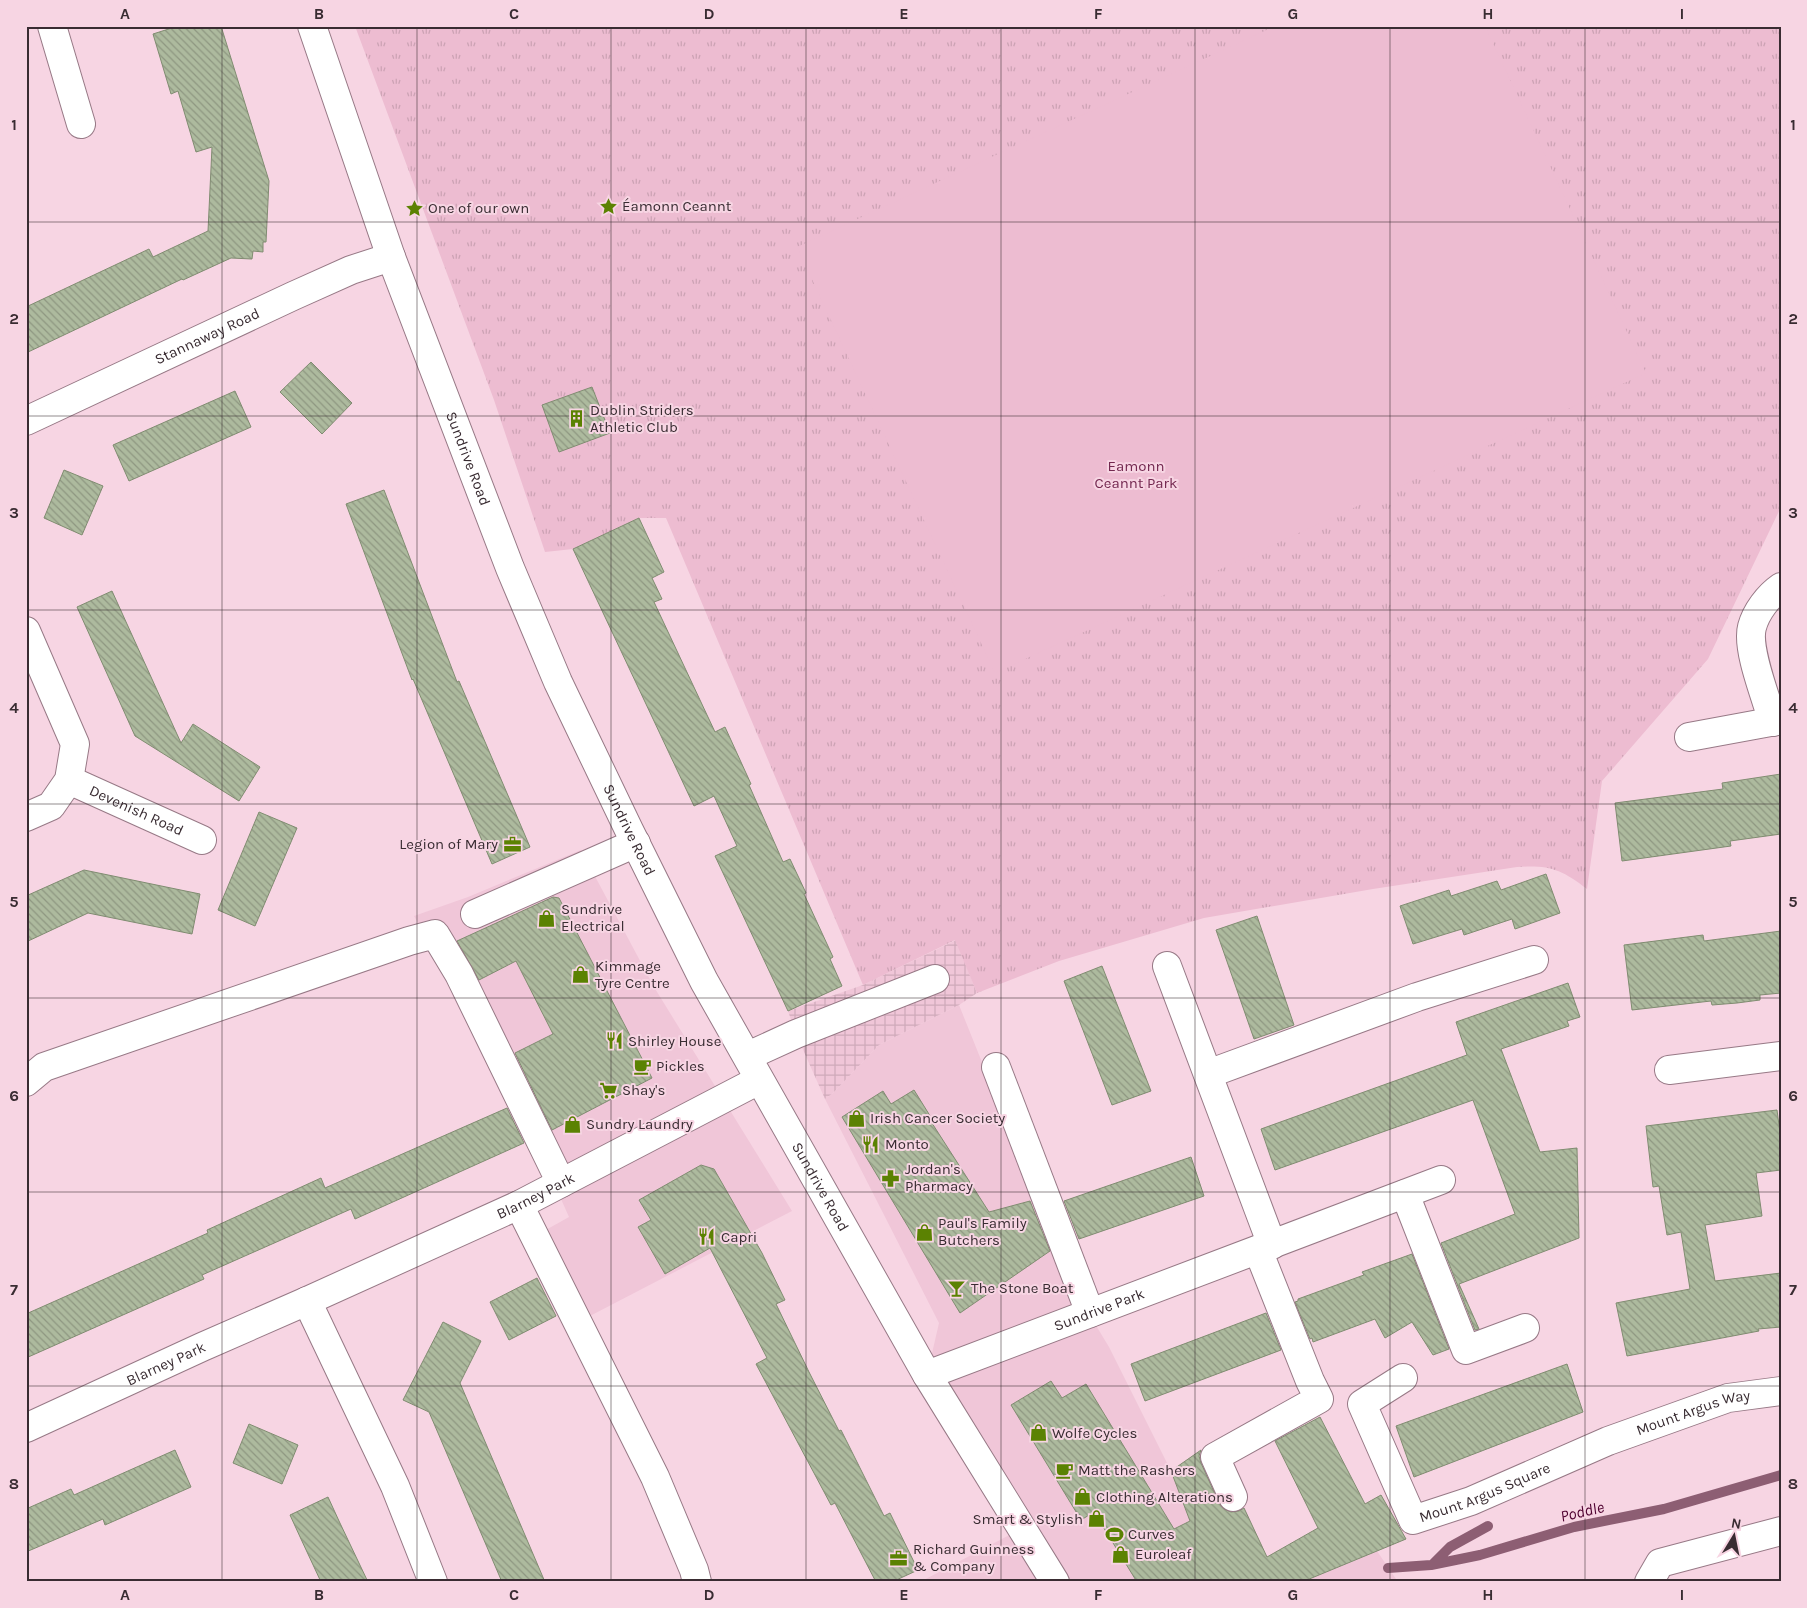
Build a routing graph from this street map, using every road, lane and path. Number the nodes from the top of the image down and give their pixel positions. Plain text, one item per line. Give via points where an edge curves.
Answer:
1 (52, 26) edge
2 (312, 26) edge
3 (81, 124) dead end
4 (391, 257) junction
5 (26, 421) edge
6 (1781, 587) edge
7 (26, 631) edge
8 (1777, 721) edge
9 (1689, 737) dead end
10 (69, 780) junction
11 (26, 817) edge
12 (202, 840) dead end
13 (636, 843) junction
14 (475, 914) dead end
15 (1534, 960) dead end
16 (1167, 966) dead end
17 (935, 979) dead end
18 (748, 1056) junction
19 (1781, 1056) edge
20 (996, 1068) dead end
21 (1669, 1070) dead end
22 (1208, 1074) junction
23 (759, 1080) junction
24 (26, 1082) edge
25 (1441, 1180) dead end
26 (561, 1183) junction
27 (1405, 1194) junction
28 (519, 1205) junction
29 (1265, 1247) junction
30 (307, 1301) junction
31 (1090, 1313) junction
32 (1524, 1328) dead end
33 (927, 1375) junction
34 (1404, 1378) dead end
35 (1781, 1391) edge
36 (26, 1428) edge
37 (1608, 1441) joint
38 (1233, 1497) dead end
39 (1781, 1531) edge
40 (1654, 1572) edge
41 (433, 1582) edge
42 (697, 1582) edge
43 (1055, 1582) edge

1 - 3 street
2 - 4 street, Sundrive Road
4 - 5 street, Stannaway Road via 351,270 293,296
4 - 13 street, Sundrive Road via 514,577 558,682
6 - 8 street via 1763,604 1752,628 1752,645
7 - 10 street, Devenish Road via 75,744
8 - 9 street
10 - 11 street, Devenish Road via 51,806
10 - 12 street, Devenish Road
13 - 14 street
13 - 18 street, Sundrive Road via 704,980
15 - 22 street via 1417,997
16 - 22 street
17 - 18 street
18 - 23 street, Sundrive Road
19 - 21 street
20 - 31 street
22 - 29 street
23 - 26 street, Blarney Park
23 - 33 street, Sundrive Road
24 - 26 street via 44,1067 435,934 459,974
25 - 27 street, Sundrive Park
26 - 28 street, Blarney Park
27 - 29 street, Sundrive Park
27 - 32 street via 1466,1350
28 - 30 street, Blarney Park
28 - 42 street via 654,1477
29 - 31 street, Sundrive Park
29 - 38 street via 1319,1399 1215,1458
30 - 36 street, Blarney Park
30 - 41 street via 395,1486
31 - 33 street, Sundrive Park
33 - 43 street, Sundrive Road
34 - 37 street, Mount Argus Square via 1362,1404 1413,1520 1471,1501
35 - 37 street, Mount Argus Way via 1728,1398
39 - 40 street

